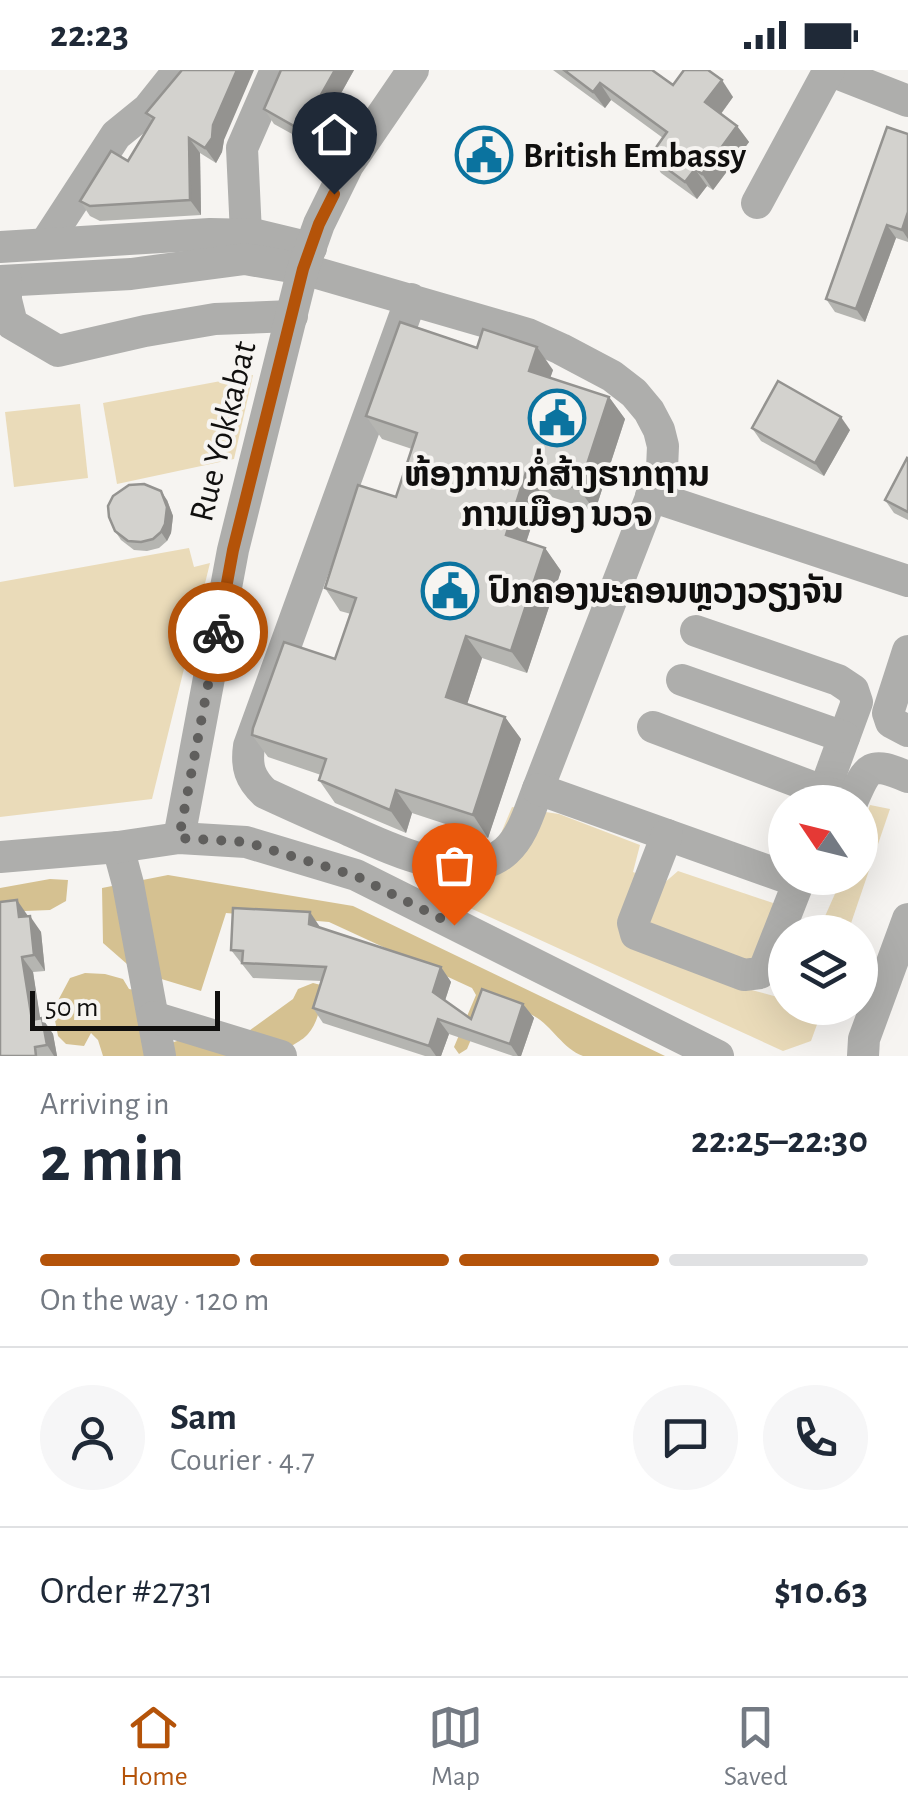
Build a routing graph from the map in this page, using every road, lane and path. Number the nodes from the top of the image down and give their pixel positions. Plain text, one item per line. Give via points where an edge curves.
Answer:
1 (179, 70) edge
2 (276, 70) edge
3 (413, 70) edge
4 (829, 70) edge
5 (908, 101) edge
6 (757, 203) dead end
7 (246, 234) junction
8 (45, 244) junction
9 (0, 247) edge
10 (307, 258) junction
11 (3, 281) edge
12 (411, 300) junction
13 (292, 316) junction
14 (651, 496) junction
15 (908, 581) edge
16 (696, 631) dead end
17 (908, 651) edge
18 (682, 680) dead end
19 (854, 690) junction
20 (900, 718) edge
21 (653, 728) dead end
22 (844, 737) junction
23 (908, 778) edge
24 (806, 785) edge
25 (843, 785) edge
26 (856, 785) edge
27 (538, 789) junction
28 (667, 835) junction
29 (179, 838) junction
30 (118, 847) junction
31 (0, 858) edge
32 (768, 869) edge
33 (789, 895) edge
34 (908, 919) edge
35 (153, 1017) junction
36 (858, 1050) edge
37 (160, 1056) edge
38 (282, 1056) edge
39 (718, 1056) edge

1 - 8 street via 116,135
2 - 7 street via 242,148
3 - 10 street, Rue Yokkabat via 348,165
4 - 5 street
4 - 6 street
7 - 8 street
7 - 10 street
8 - 9 street
10 - 11 street
10 - 12 street
10 - 13 street, Rue Yokkabat
11 - 13 street via 12,324 58,351 215,319
12 - 14 street via 528,334 634,393 660,430 663,446
12 - 27 street via 248,746 249,771 265,793 406,856 447,864 488,862 506,852
13 - 29 street, Rue Yokkabat via 233,550
14 - 15 street
14 - 27 street
16 - 19 street
17 - 20 street
18 - 22 street
19 - 20 street
19 - 22 street via 857,702
21 - 24 street
22 - 25 street
23 - 26 street via 884,767
27 - 28 street
28 - 32 street
28 - 33 street via 633,923 636,934 744,975 760,973
29 - 30 street
29 - 39 street via 246,842 356,876
30 - 31 street
30 - 35 street
34 - 36 street
35 - 37 street
35 - 38 street

